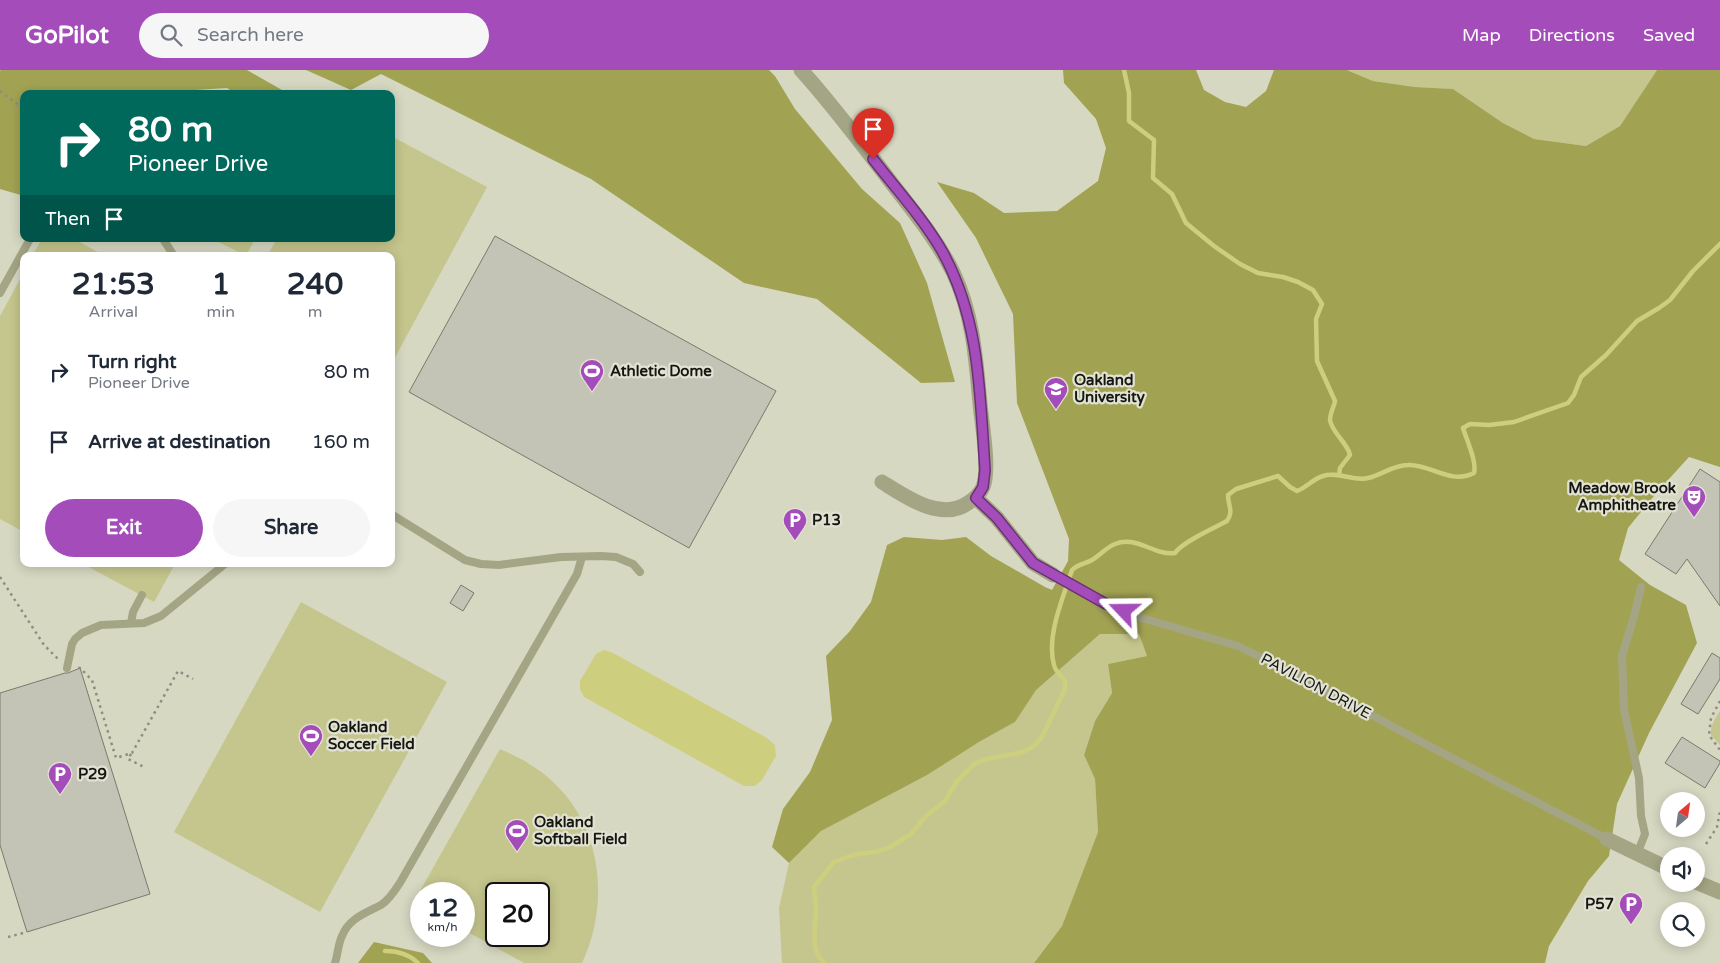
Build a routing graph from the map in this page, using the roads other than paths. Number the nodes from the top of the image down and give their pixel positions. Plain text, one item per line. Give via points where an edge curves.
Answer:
1 (802, 70) edge
2 (20, 257) edge
3 (0, 293) edge
4 (882, 482) dead end
5 (976, 498) junction
6 (395, 516) edge
7 (582, 557) junction
8 (221, 567) edge
9 (640, 572) dead end
10 (1053, 575) joint
11 (1641, 587) dead end
12 (142, 595) dead end
13 (131, 623) junction
14 (67, 668) road end
15 (1607, 839) joint
16 (1637, 854) junction
17 (1660, 865) edge
18 (1705, 886) edge
19 (1720, 892) edge
20 (335, 963) edge

1 - 5 street via 925,226 954,274 972,328 977,359 985,470 983,487
2 - 3 lane
4 - 5 street via 913,501 940,510 954,510
5 - 10 street, PAVILION DRIVE via 997,518 1033,563
6 - 7 lane via 465,560 481,564
7 - 9 lane via 616,556 633,564
7 - 20 lane via 568,591 397,887 382,904 358,916 349,926 342,936
8 - 13 lane via 161,616 144,623
10 - 15 lane, PAVILION DRIVE via 1106,604 1142,618 1238,646
11 - 16 lane via 1622,656 1624,710 1639,778 1644,834
12 - 13 lane
13 - 14 lane via 101,625 82,633 72,644
15 - 16 street, PAVILION DRIVE
16 - 17 street, PAVILION DRIVE
18 - 19 street

